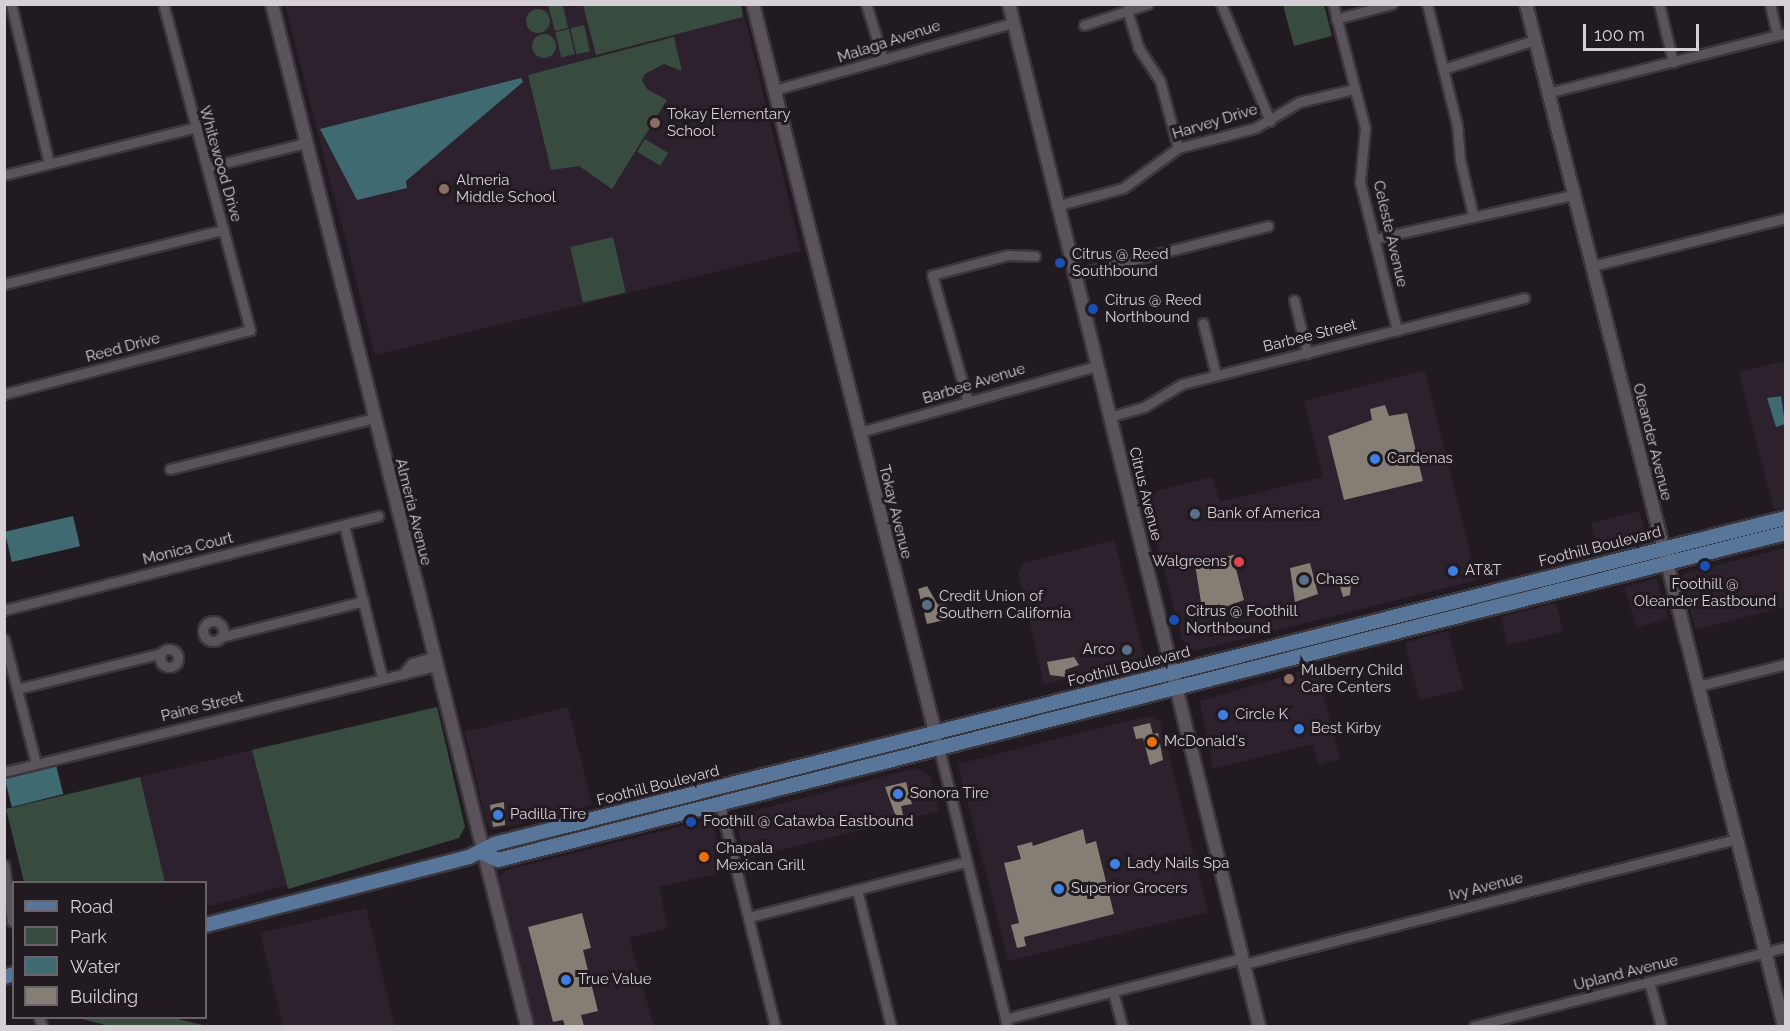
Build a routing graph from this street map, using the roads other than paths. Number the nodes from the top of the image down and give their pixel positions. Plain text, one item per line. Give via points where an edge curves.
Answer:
1 (11, 4) edge
2 (163, 4) edge
3 (272, 4) edge
4 (753, 4) edge
5 (866, 4) edge
6 (1009, 4) edge
7 (1148, 4) edge
8 (1221, 4) edge
9 (1333, 4) edge
10 (1392, 4) edge
11 (1427, 4) edge
12 (1526, 4) edge
13 (1659, 4) edge
14 (1770, 4) edge
15 (1127, 10) junction
16 (1336, 19) junction
17 (1013, 23) junction
18 (1084, 25) dead end
19 (1781, 34) edge
20 (1535, 40) junction
21 (884, 59) junction
22 (1673, 62) junction
23 (1443, 69) junction
24 (1354, 89) junction
25 (774, 90) junction
26 (1547, 93) junction
27 (1270, 121) junction
28 (197, 127) junction
29 (306, 143) junction
30 (1178, 148) junction
31 (49, 163) junction
32 (208, 167) junction
33 (4, 175) edge
34 (1573, 195) junction
35 (1056, 206) junction
36 (1473, 215) junction
37 (1785, 218) edge
38 (1268, 226) dead end
39 (223, 230) junction
40 (1374, 239) junction
41 (1035, 256) dead end
42 (1592, 266) junction
43 (1073, 275) junction
44 (4, 284) edge
45 (1524, 297) dead end
46 (1294, 300) dead end
47 (1203, 323) dead end
48 (249, 330) joint
49 (1397, 330) junction
50 (1307, 353) junction
51 (1096, 366) junction
52 (1216, 375) junction
53 (4, 394) edge
54 (968, 402) junction
55 (1109, 417) junction
56 (375, 418) junction
57 (860, 432) junction
58 (170, 469) dead end
59 (378, 516) dead end
60 (1785, 518) edge
61 (344, 525) junction
62 (1785, 533) edge
63 (1663, 548) junction
64 (1667, 562) junction
65 (364, 601) junction
66 (1440, 603) junction
67 (4, 610) edge
68 (221, 637) dead end
69 (1368, 638) junction
70 (4, 639) edge
71 (162, 653) dead end
72 (434, 661) junction
73 (1785, 664) edge
74 (382, 677) junction
75 (1175, 680) junction
76 (1698, 686) junction
77 (17, 689) junction
78 (935, 732) junction
79 (938, 748) junction
80 (36, 764) junction
81 (4, 772) edge
82 (720, 804) junction
83 (1737, 839) junction
84 (483, 853) junction
85 (965, 862) junction
86 (4, 865) edge
87 (857, 890) junction
88 (749, 917) junction
89 (12, 921) dead end
90 (207, 926) edge
91 (1785, 947) edge
92 (1765, 952) junction
93 (1243, 961) junction
94 (1649, 982) junction
95 (1113, 992) junction
96 (1006, 1023) edge
97 (527, 1026) edge
98 (775, 1026) edge
99 (891, 1026) edge
100 (1122, 1026) edge
101 (1259, 1026) edge
102 (1474, 1026) edge
103 (1661, 1026) edge
104 (1784, 1026) edge

1 - 31 street
2 - 28 street, Whitewood Drive
3 - 29 street, Almeria Avenue
4 - 25 street, Tokay Avenue
5 - 21 street
6 - 17 street, Citrus Avenue
7 - 15 street
8 - 27 street
9 - 16 street, Celeste Avenue
10 - 16 street
11 - 23 street
12 - 20 street, Oleander Avenue
13 - 22 street
14 - 19 street
15 - 18 street
15 - 30 street via 1138,47 1160,81
16 - 24 street, Celeste Avenue
17 - 21 street, Malaga Avenue
17 - 35 street, Citrus Avenue
19 - 22 street
20 - 23 street
20 - 26 street, Oleander Avenue
21 - 25 street, Malaga Avenue
22 - 26 street
23 - 36 street
24 - 27 street, Harvey Drive via 1299,102
24 - 40 street, Celeste Avenue via 1365,128 1360,182
25 - 57 street, Tokay Avenue
26 - 34 street, Oleander Avenue
27 - 30 street, Harvey Drive
28 - 31 street
28 - 32 street, Whitewood Drive
29 - 32 street
29 - 56 street, Almeria Avenue
30 - 35 street, Harvey Drive via 1123,188
31 - 33 street
32 - 39 street, Whitewood Drive
34 - 36 street
34 - 42 street, Oleander Avenue
35 - 43 street, Citrus Avenue
36 - 40 street
37 - 42 street
38 - 43 street
39 - 44 street
39 - 48 street, Whitewood Drive
40 - 49 street, Celeste Avenue
41 - 54 street via 1008,255 932,275
42 - 63 street, Oleander Avenue
43 - 51 street, Citrus Avenue
45 - 49 street, Barbee Street
46 - 50 street
47 - 52 street
48 - 53 street, Reed Drive
49 - 50 street, Barbee Street
50 - 52 street, Barbee Street
51 - 54 street, Barbee Avenue
51 - 55 street, Citrus Avenue
52 - 55 street, Barbee Street via 1182,384 1144,407
54 - 57 street, Barbee Avenue
55 - 75 street, Citrus Avenue
56 - 58 street
56 - 72 street, Almeria Avenue
57 - 78 street, Tokay Avenue
59 - 61 street, Monica Court
60 - 63 main road, Foothill Boulevard
61 - 65 street
61 - 67 street, Monica Court
62 - 64 main road, Foothill Boulevard
63 - 64 street, Oleander Avenue
63 - 66 main road, Foothill Boulevard
64 - 69 main road, Foothill Boulevard
64 - 76 street, Oleander Avenue
65 - 68 street
65 - 74 street
66 - 69 main road via 1433,614 1379,628
66 - 75 main road, Foothill Boulevard
69 - 75 main road, Foothill Boulevard
70 - 77 street
71 - 77 street
72 - 74 street, Paine Street via 412,663 406,670
72 - 84 street, Almeria Avenue
73 - 76 street
74 - 80 street, Paine Street
75 - 78 main road, Foothill Boulevard
75 - 79 main road, Foothill Boulevard
75 - 93 street, Citrus Avenue
76 - 83 street, Oleander Avenue
77 - 80 street
78 - 79 street, Tokay Avenue
78 - 84 main road, Foothill Boulevard via 494,844
79 - 82 main road, Foothill Boulevard
79 - 85 street, Tokay Avenue
80 - 81 street, Paine Street
82 - 84 main road, Foothill Boulevard via 498,860
82 - 88 street
83 - 92 street, Oleander Avenue
83 - 93 street, Ivy Avenue
84 - 90 main road, Foothill Boulevard
84 - 97 street, Almeria Avenue
85 - 87 street
85 - 96 street, Tokay Avenue
86 - 89 street
87 - 88 street
87 - 99 street
88 - 98 street
91 - 92 street, Upland Avenue
92 - 94 street, Upland Avenue
92 - 104 street, Oleander Avenue
93 - 95 street, Ivy Avenue
93 - 101 street, Citrus Avenue
94 - 102 street, Upland Avenue
94 - 103 street
95 - 96 street, Ivy Avenue
95 - 100 street

